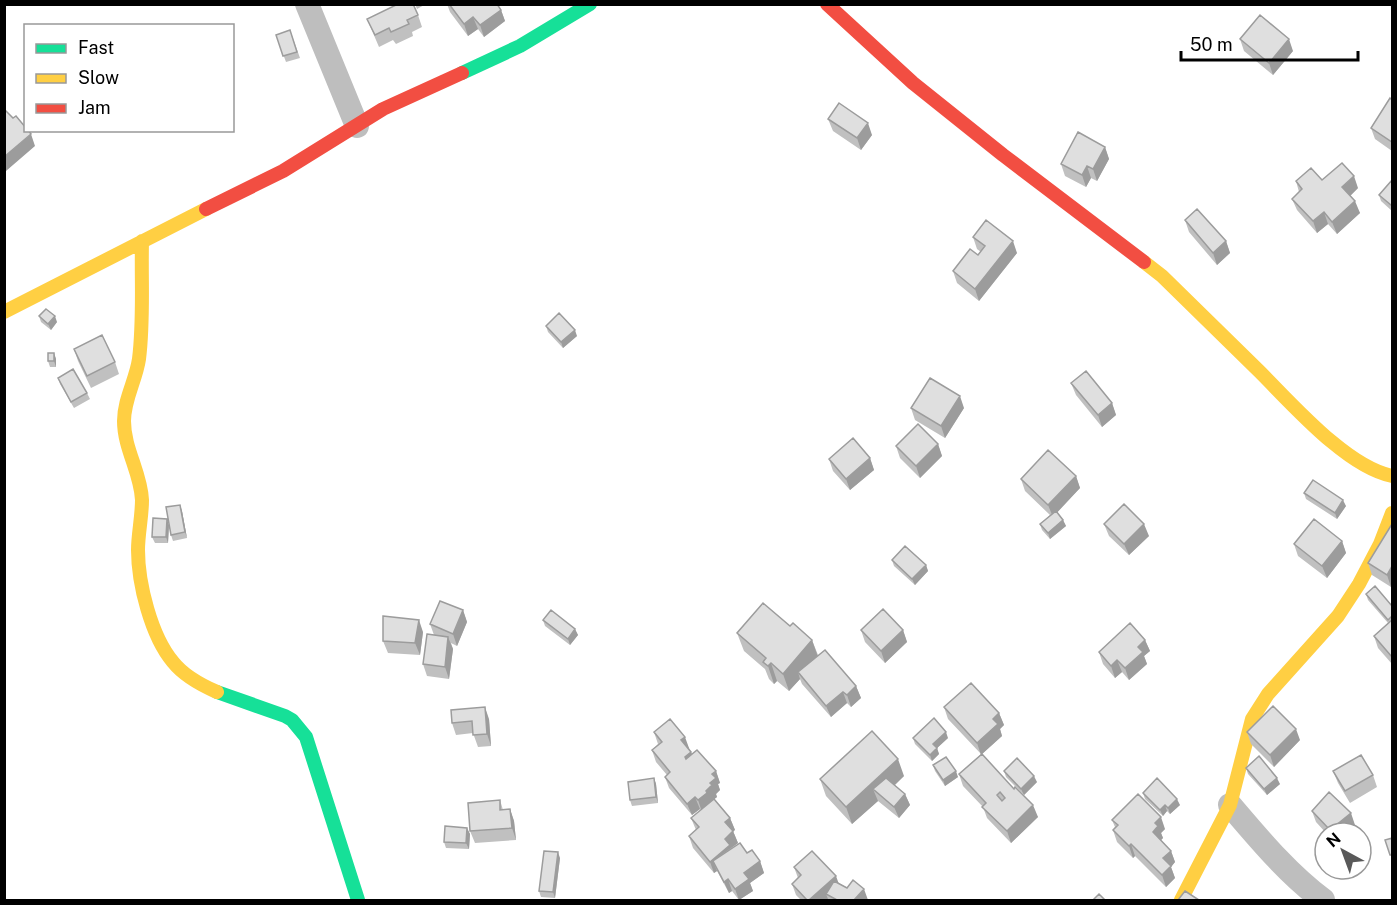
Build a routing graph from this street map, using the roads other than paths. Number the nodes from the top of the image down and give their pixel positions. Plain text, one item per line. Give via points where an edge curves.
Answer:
1 (307, 4) edge
2 (590, 4) edge
3 (827, 4) edge
4 (357, 126) junction
5 (142, 241) junction
6 (4, 312) edge
7 (1392, 476) edge
8 (1392, 513) edge
9 (1230, 806) junction
10 (358, 900) edge
11 (1181, 900) edge
12 (1323, 900) edge

1 - 4 street
2 - 4 street via 520,46 383,109
3 - 7 street via 913,82 1162,276 1321,432 1362,464
4 - 5 street via 284,171
5 - 6 street
5 - 10 street via 138,361 124,425 141,490 137,552 147,608 162,644 185,673 219,693 285,716 306,736
8 - 9 street via 1380,544 1338,616 1268,694 1252,719
9 - 11 street
9 - 12 street via 1306,888

